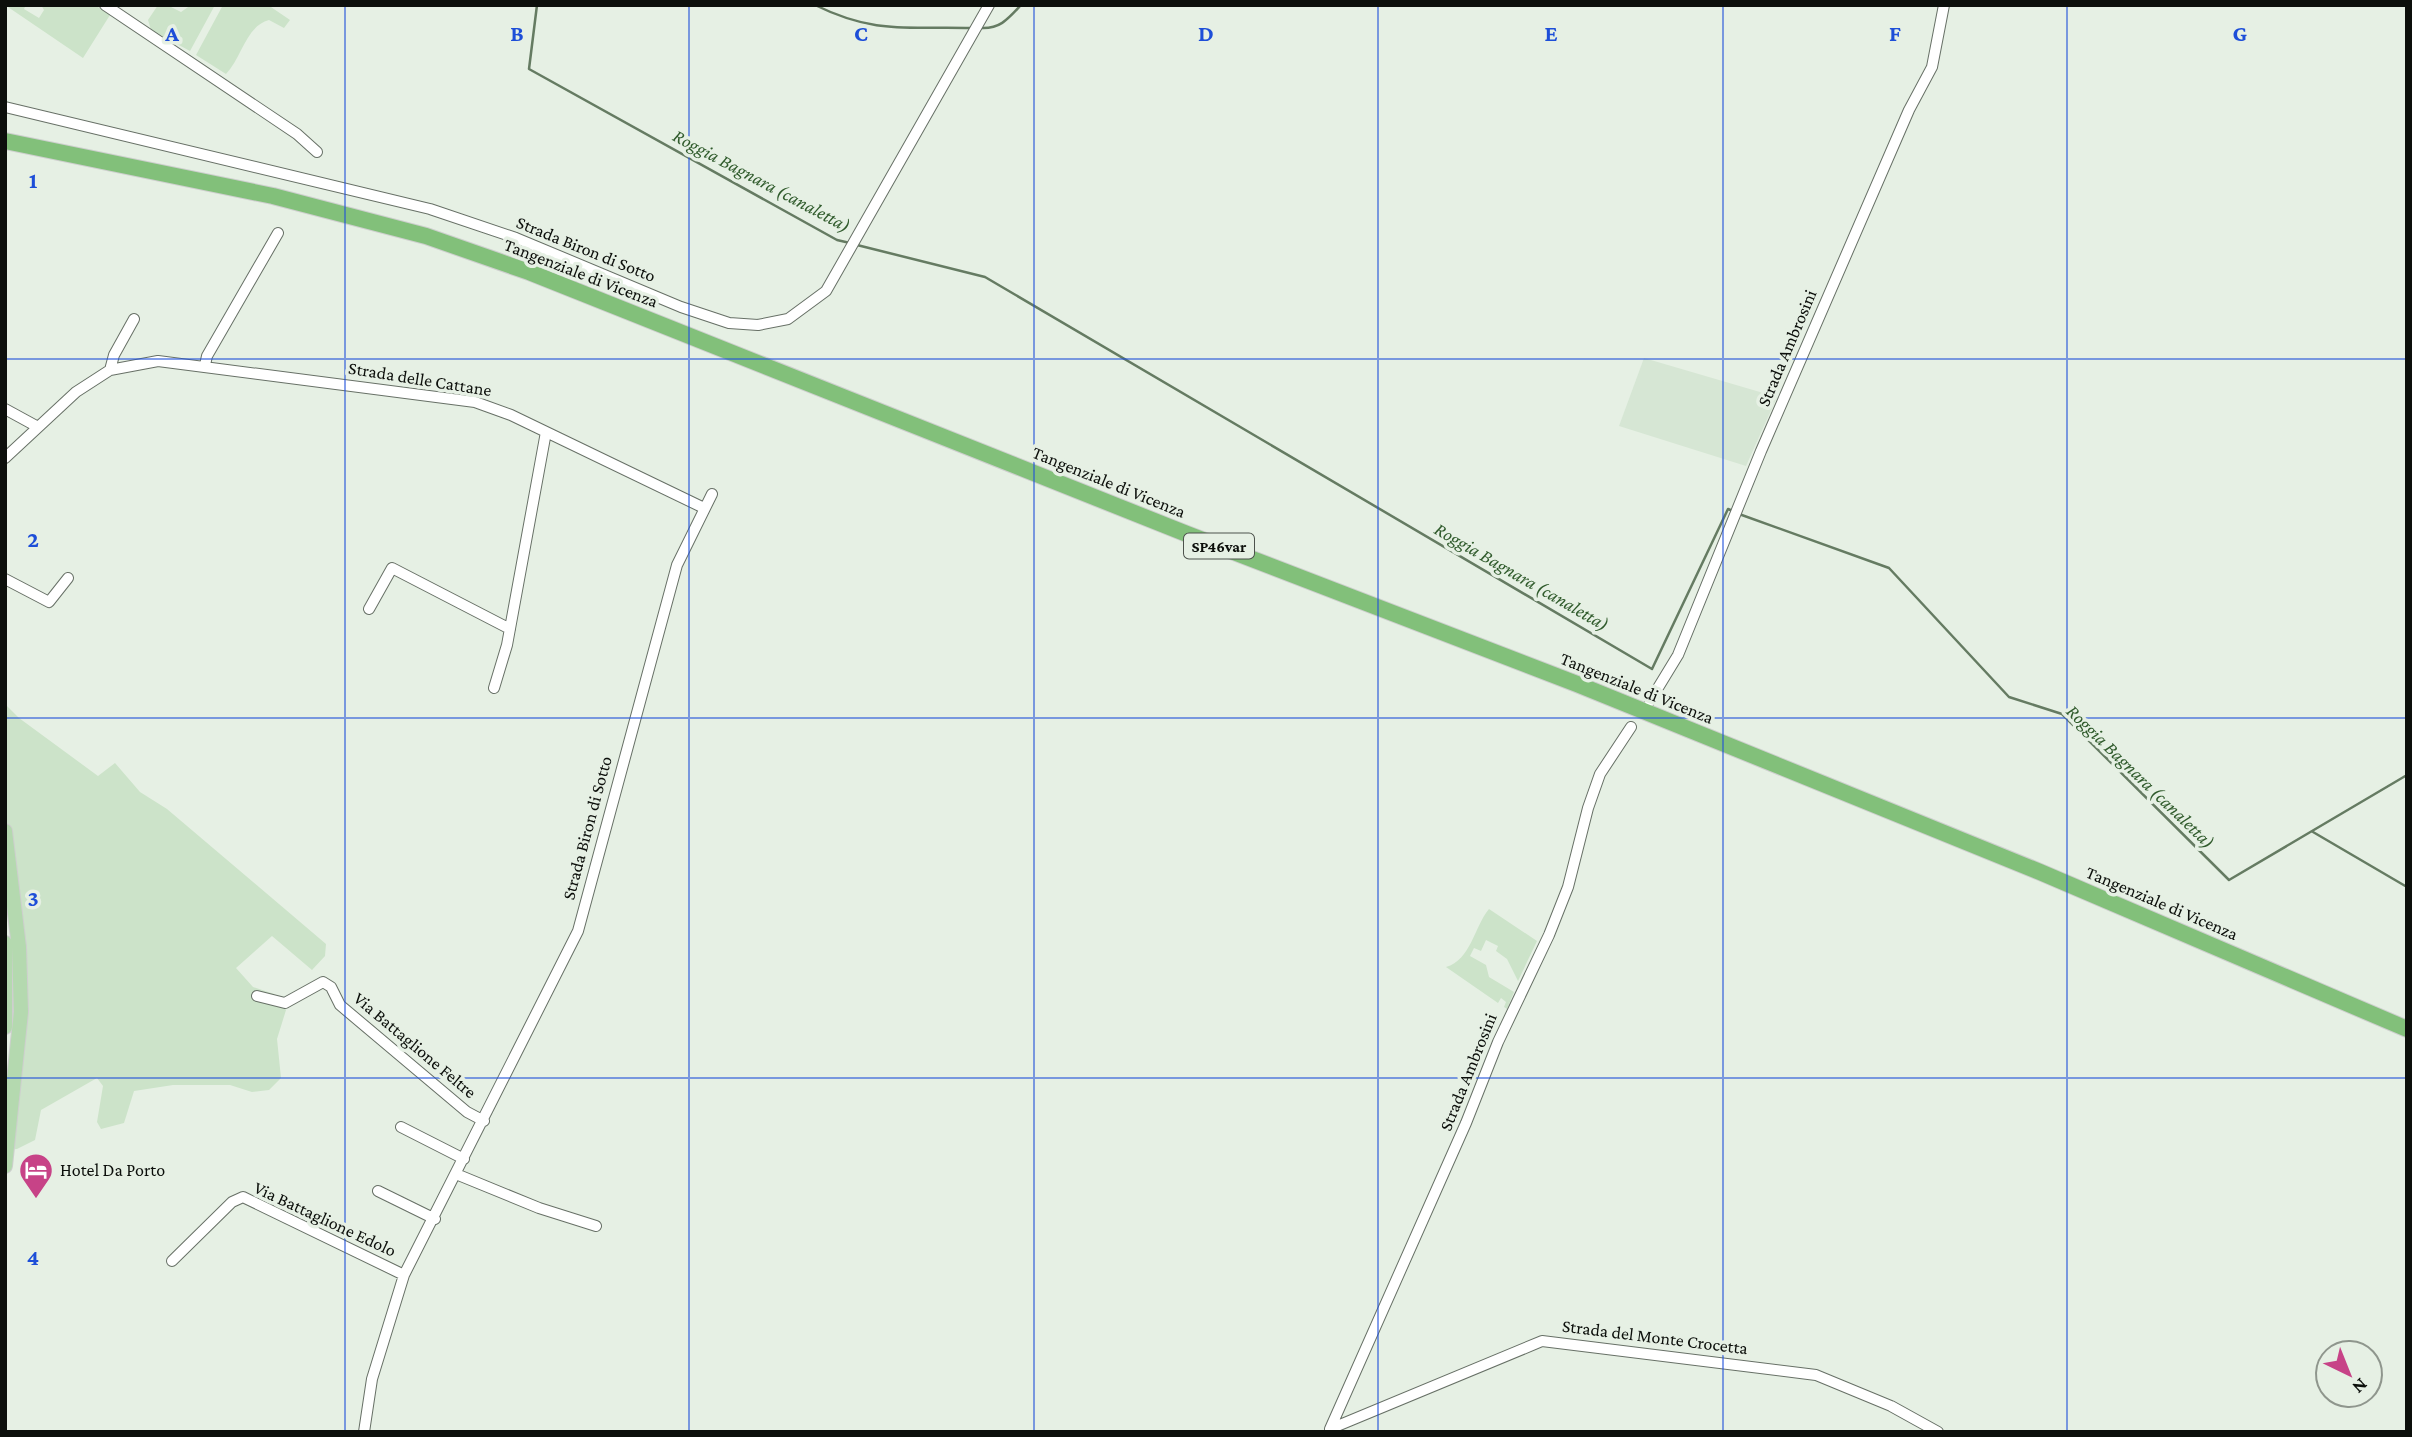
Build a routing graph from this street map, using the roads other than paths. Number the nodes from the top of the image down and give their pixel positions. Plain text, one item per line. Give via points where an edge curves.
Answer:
1 (105, 5) edge
2 (989, 5) edge
3 (1944, 5) edge
4 (5, 107) edge
5 (5, 141) edge
6 (317, 152) dead end
7 (278, 233) dead end
8 (134, 319) dead end
9 (205, 365) junction
10 (110, 370) junction
11 (5, 409) edge
12 (38, 427) junction
13 (546, 432) junction
14 (5, 458) edge
15 (712, 494) dead end
16 (704, 508) junction
17 (68, 578) dead end
18 (5, 579) edge
19 (369, 609) dead end
20 (510, 629) junction
21 (494, 688) dead end
22 (1650, 701) dead end
23 (1631, 727) dead end
24 (5, 831) edge
25 (5, 943) edge
26 (257, 996) dead end
27 (5, 1027) edge
28 (2407, 1029) edge
29 (484, 1121) junction
30 (401, 1127) dead end
31 (464, 1160) junction
32 (5, 1166) edge
33 (456, 1174) junction
34 (378, 1191) dead end
35 (435, 1219) junction
36 (596, 1226) dead end
37 (172, 1261) dead end
38 (404, 1275) junction
39 (1328, 1430) edge
40 (364, 1432) edge
41 (1938, 1432) edge

1 - 6 street
2 - 4 street, Strada Biron di Sotto via 826,291 788,319 758,325 729,323 681,307 516,238 430,209
3 - 22 street, Strada Ambrosini via 1932,67 1909,110 1761,451 1678,655
5 - 28 highway, Tangenziale di Vicenza / SP46var via 272,196 426,236 529,272 1577,684 2040,872
7 - 9 street
8 - 10 street
9 - 10 street, Strada delle Cattane via 158,361
9 - 13 street, Strada delle Cattane via 475,402
10 - 12 street, Strada delle Cattane via 76,392
11 - 12 street
12 - 14 street, Strada delle Cattane
13 - 16 street, Strada delle Cattane
13 - 20 street
15 - 16 street, Strada Biron di Sotto
16 - 29 street, Strada Biron di Sotto via 677,565 578,931
17 - 18 street via 49,602
19 - 20 street via 393,568
20 - 21 street
23 - 39 street, Strada Ambrosini via 1600,775 1569,887
24 - 32 main road via 19,947 21,1012
25 - 27 main road
26 - 29 street, Via Battaglione Feltre via 285,1003 323,982 340,1005 467,1112
29 - 31 street, Strada Biron di Sotto
30 - 31 street
31 - 33 street, Strada Biron di Sotto
33 - 35 street, Strada Biron di Sotto
33 - 36 street
34 - 35 street
35 - 38 street, Strada Biron di Sotto
37 - 38 street, Via Battaglione Edolo via 232,1202 243,1197
38 - 40 street, Strada Biron di Sotto via 372,1379
39 - 41 street, Strada del Monte Crocetta via 1542,1341 1816,1375 1891,1406

